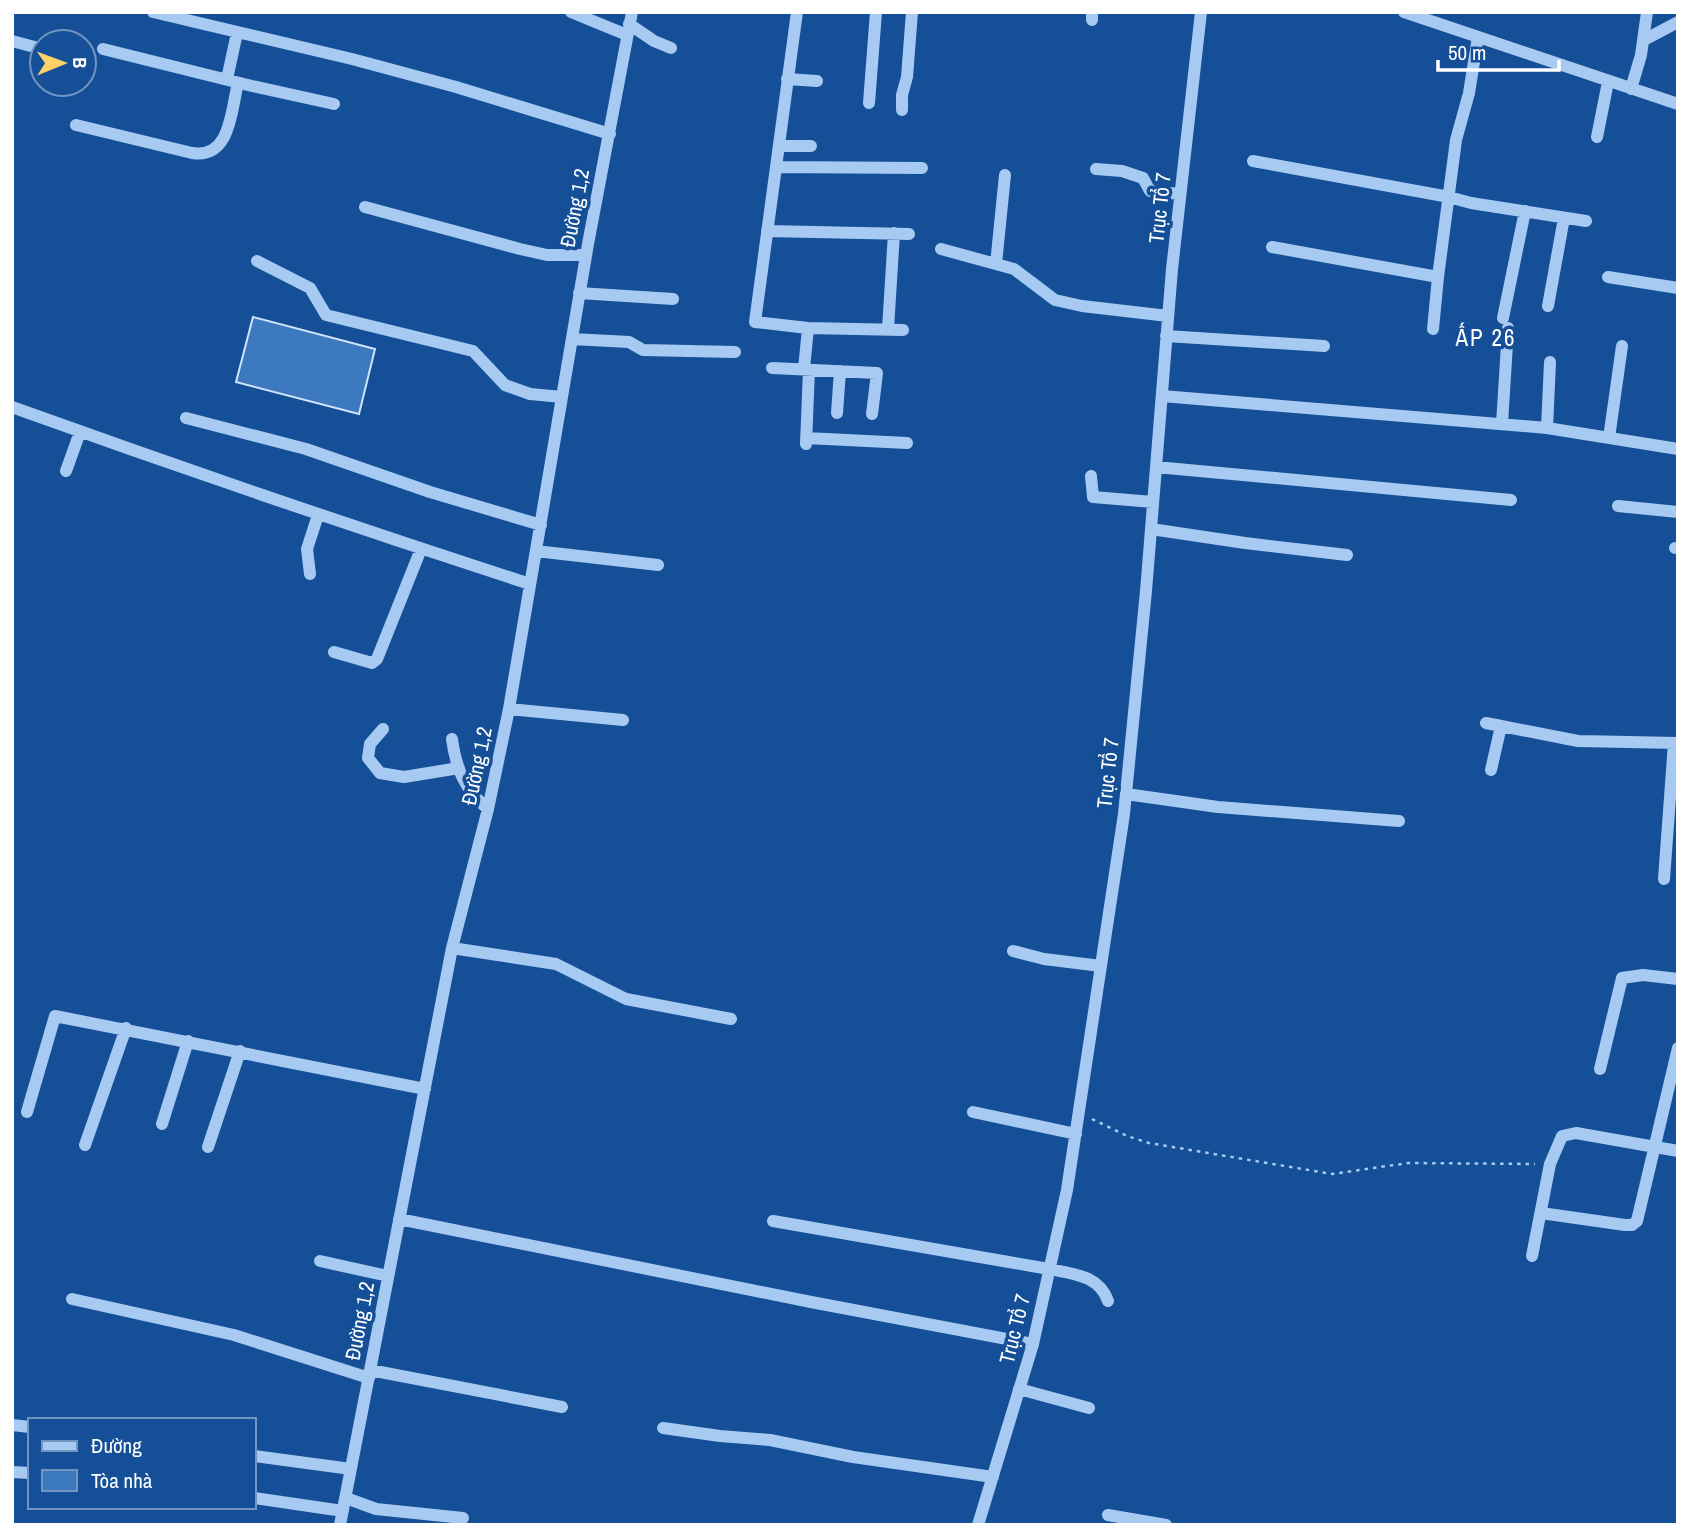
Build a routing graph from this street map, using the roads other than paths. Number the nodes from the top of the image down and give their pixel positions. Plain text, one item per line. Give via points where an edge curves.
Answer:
1 (153, 12) edge
2 (571, 12) edge
3 (797, 12) edge
4 (876, 12) edge
5 (912, 12) edge
6 (1201, 12) edge
7 (1404, 12) edge
8 (1647, 12) edge
9 (1678, 22) edge
10 (630, 24) edge
11 (237, 33) junction
12 (1478, 37) junction
13 (1644, 40) junction
14 (671, 47) dead end
15 (103, 49) dead end
16 (787, 79) junction
17 (232, 81) junction
18 (817, 81) dead end
19 (1608, 82) junction
20 (1631, 89) junction
21 (869, 103) dead end
22 (334, 104) dead end
23 (1678, 104) edge
24 (902, 110) dead end
25 (76, 125) dead end
26 (610, 134) junction
27 (1597, 137) dead end
28 (779, 146) junction
29 (811, 146) dead end
30 (1253, 161) dead end
31 (776, 167) junction
32 (922, 168) dead end
33 (1096, 169) dead end
34 (1005, 175) dead end
35 (1180, 194) junction
36 (1449, 197) junction
37 (365, 207) dead end
38 (1525, 211) junction
39 (1564, 218) junction
40 (1586, 221) dead end
41 (767, 231) junction
42 (894, 233) junction
43 (909, 233) dead end
44 (1272, 247) dead end
45 (941, 249) dead end
46 (586, 255) junction
47 (257, 261) dead end
48 (996, 264) junction
49 (1438, 277) junction
50 (1608, 277) dead end
51 (1678, 288) edge
52 (579, 293) junction
53 (673, 299) dead end
54 (1548, 306) dead end
55 (1168, 316) junction
56 (808, 328) junction
57 (888, 329) junction
58 (1433, 329) dead end
59 (903, 330) dead end
60 (1166, 336) junction
61 (572, 339) junction
62 (1324, 346) dead end
63 (1622, 346) dead end
64 (735, 352) dead end
65 (1550, 362) dead end
66 (772, 368) dead end
67 (807, 370) junction
68 (840, 372) junction
69 (1161, 396) junction
70 (562, 397) junction
71 (12, 407) edge
72 (837, 413) dead end
73 (872, 414) dead end
74 (186, 418) dead end
75 (1502, 424) junction
76 (1547, 428) junction
77 (80, 432) junction
78 (1609, 438) junction
79 (907, 443) dead end
80 (1676, 444) edge
81 (1156, 467) junction
82 (66, 471) dead end
83 (1091, 476) dead end
84 (1511, 500) dead end
85 (1153, 502) junction
86 (1618, 506) dead end
87 (1678, 512) edge
88 (318, 515) junction
89 (541, 524) junction
90 (1151, 529) junction
91 (421, 549) junction
92 (536, 551) junction
93 (1347, 555) dead end
94 (658, 565) dead end
95 (310, 574) dead end
96 (530, 584) junction
97 (334, 652) dead end
98 (509, 709) junction
99 (623, 720) dead end
100 (1486, 723) dead end
101 (1501, 726) junction
102 (383, 729) dead end
103 (452, 739) dead end
104 (1676, 743) edge
105 (459, 768) junction
106 (1491, 770) dead end
107 (1126, 794) junction
108 (488, 809) junction
109 (1399, 821) dead end
110 (1664, 879) dead end
111 (452, 948) junction
112 (1013, 950) dead end
113 (1101, 966) junction
114 (1678, 979) edge
115 (731, 1019) dead end
116 (126, 1028) junction
117 (188, 1041) junction
118 (1678, 1048) edge
119 (240, 1051) junction
120 (1600, 1069) dead end
121 (425, 1089) junction
122 (27, 1112) dead end
123 (973, 1112) dead end
124 (162, 1124) dead end
125 (1076, 1134) junction
126 (85, 1146) dead end
127 (208, 1146) dead end
128 (1653, 1147) junction
129 (1678, 1151) edge
130 (1541, 1213) junction
131 (399, 1219) junction
132 (773, 1221) dead end
133 (1532, 1256) dead end
134 (320, 1261) dead end
135 (1049, 1269) junction
136 (388, 1276) junction
137 (72, 1299) dead end
138 (1108, 1301) dead end
139 (1033, 1344) junction
140 (369, 1374) junction
141 (1019, 1389) junction
142 (562, 1408) dead end
143 (1089, 1408) dead end
144 (663, 1428) dead end
145 (256, 1456) edge
146 (351, 1469) junction
147 (993, 1477) junction
148 (256, 1498) edge
149 (344, 1505) junction
150 (1108, 1515) dead end
151 (463, 1518) dead end
152 (340, 1525) edge
153 (978, 1525) edge
154 (1166, 1525) edge

1 - 11 street
2 - 10 street
3 - 16 street
4 - 21 street
5 - 24 street
6 - 35 street, Trục Tổ 7
7 - 12 street
8 - 13 street
9 - 13 street
10 - 14 street
10 - 26 street, Đường 1,2
11 - 17 street
11 - 26 street via 456,87
12 - 19 street
12 - 36 street
13 - 20 street
15 - 17 street
16 - 18 street
16 - 28 street
17 - 22 street
17 - 25 street via 225,139 208,153
19 - 20 street
19 - 27 street
20 - 23 street
26 - 46 street, Đường 1,2
28 - 29 street
28 - 31 street
30 - 36 street
31 - 32 street
31 - 41 street
33 - 35 street via 1143,178 1150,191
34 - 48 street
35 - 55 street, Trục Tổ 7
36 - 38 street
36 - 49 street
37 - 46 street via 547,255
38 - 39 street
38 - 75 street via 1505,323
39 - 40 street
39 - 54 street
41 - 42 street
41 - 56 street via 755,322
42 - 43 street
42 - 57 street
44 - 49 street
45 - 48 street
46 - 52 street, Đường 1,2
47 - 70 street via 310,288 326,314 473,351 505,385 530,394
48 - 55 street via 1014,270 1055,300
49 - 58 street
50 - 51 street
52 - 53 street
52 - 61 street, Đường 1,2
55 - 60 street, Trục Tổ 7
56 - 57 street
56 - 67 street
57 - 59 street
60 - 62 street
60 - 69 street, Trục Tổ 7
61 - 64 street via 629,342 643,350
61 - 70 street, Đường 1,2
63 - 78 street
65 - 76 street
66 - 67 street
67 - 68 street
67 - 79 street via 806,441
68 - 72 street
68 - 73 street via 877,373
69 - 75 street
69 - 81 street, Trục Tổ 7
70 - 89 street, Đường 1,2
71 - 77 street
74 - 89 street via 306,449
75 - 76 street
76 - 78 street
77 - 82 street
77 - 88 street
78 - 80 street
81 - 84 street
81 - 85 street, Trục Tổ 7
83 - 85 street via 1093,497
85 - 90 street, Trục Tổ 7
86 - 87 street
88 - 91 street
88 - 95 street via 307,549
89 - 92 street, Đường 1,2
90 - 93 street
90 - 107 street, Trục Tổ 7
91 - 96 street
91 - 97 street via 377,659 372,663
92 - 94 street
92 - 96 street, Đường 1,2
96 - 98 street, Đường 1,2
98 - 99 street
98 - 108 street, Đường 1,2
100 - 101 street
101 - 104 street via 1578,741
101 - 106 street
102 - 105 street via 370,744 368,758 380,773 404,777
103 - 105 street
104 - 110 street
105 - 108 street via 472,796
107 - 109 street via 1218,807
107 - 113 street, Trục Tổ 7
108 - 111 street, Đường 1,2
111 - 115 street via 556,964 626,999
111 - 121 street, Đường 1,2
112 - 113 street
113 - 125 street, Trục Tổ 7
114 - 120 street via 1622,978
116 - 117 street
116 - 122 street via 55,1016
116 - 126 street
117 - 119 street
117 - 124 street
118 - 128 street
119 - 121 street
119 - 127 street
121 - 131 street, Đường 1,2
123 - 125 street
125 - 135 street, Trục Tổ 7
128 - 129 street
128 - 130 street via 1567,1133 1559,1140 1550,1164
128 - 130 street via 1637,1221 1632,1225
130 - 133 street
131 - 136 street, Đường 1,2
131 - 139 street
132 - 135 street
134 - 136 street
135 - 138 street via 1090,1278 1105,1290
135 - 139 street, Trục Tổ 7
136 - 140 street, Đường 1,2
137 - 140 street via 234,1335
139 - 141 street, Trục Tổ 7
140 - 142 street
140 - 146 street, Đường 1,2
141 - 143 street
141 - 147 street, Trục Tổ 7
144 - 147 street via 770,1440
145 - 146 street
146 - 149 street, Đường 1,2
147 - 153 street, Trục Tổ 7
148 - 149 street
149 - 151 street
149 - 152 street, Đường 1,2
150 - 154 street

